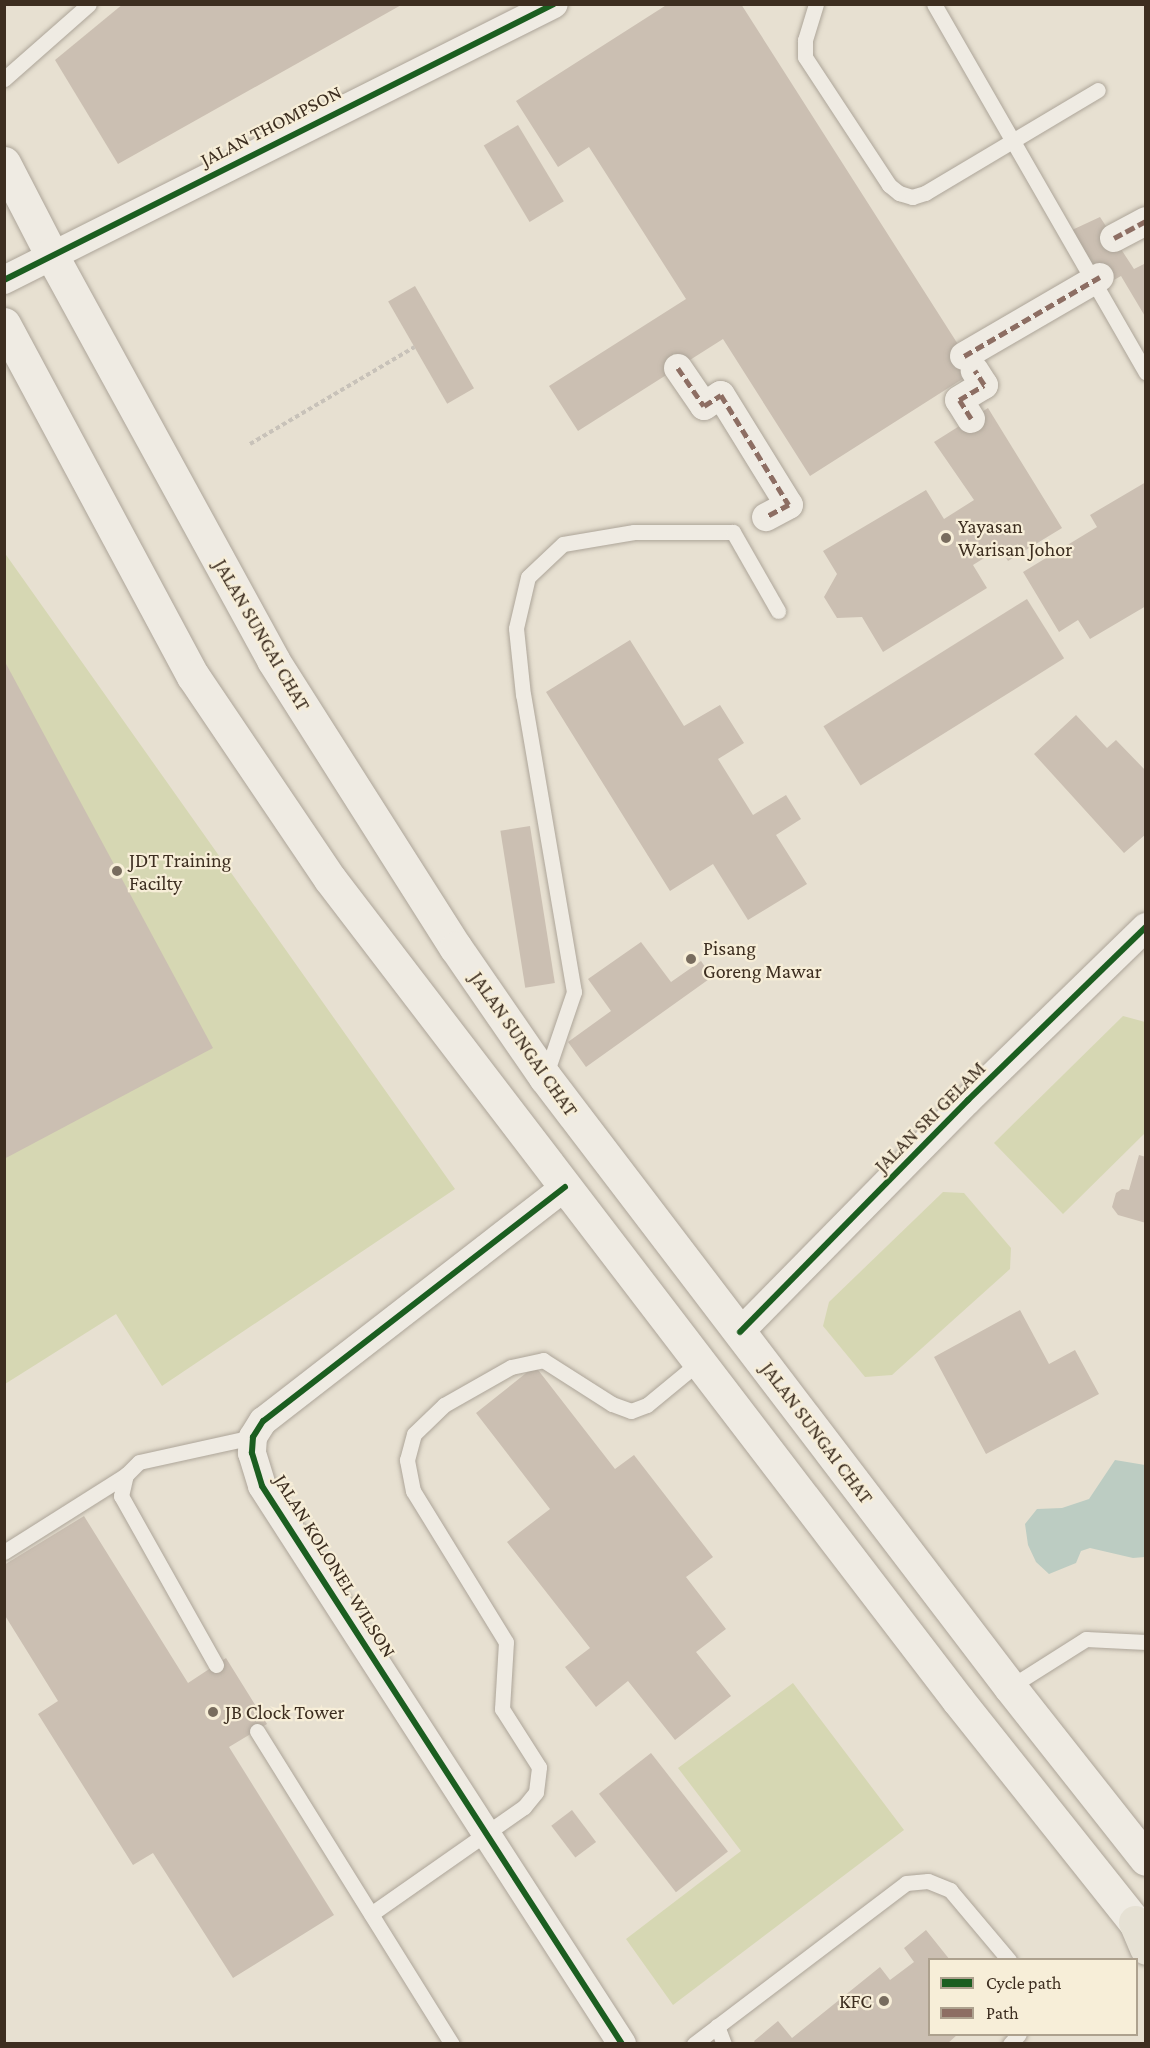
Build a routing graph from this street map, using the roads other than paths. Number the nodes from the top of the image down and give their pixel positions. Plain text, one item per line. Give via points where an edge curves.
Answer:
1 (89, 4) edge
2 (554, 4) edge
3 (816, 4) edge
4 (934, 4) edge
5 (4, 79) edge
6 (1098, 90) dead end
7 (1012, 141) junction
8 (4, 163) edge
9 (1146, 220) edge
10 (1114, 238) dead end
11 (51, 254) junction
12 (1097, 279) junction
13 (4, 280) edge
14 (4, 324) edge
15 (678, 368) dead end
16 (1146, 372) edge
17 (971, 419) dead end
18 (766, 517) dead end
19 (778, 611) dead end
20 (1146, 927) edge
21 (545, 1077) junction
22 (565, 1187) junction
23 (740, 1332) junction
24 (698, 1363) junction
25 (253, 1437) junction
26 (126, 1475) junction
27 (4, 1552) edge
28 (1146, 1642) edge
29 (216, 1665) dead end
30 (1010, 1687) junction
31 (256, 1731) dead end
32 (485, 1833) junction
33 (1146, 1859) edge
34 (371, 1914) junction
35 (1142, 1935) edge
36 (1007, 1958) edge
37 (717, 2026) junction
38 (452, 2043) edge
39 (622, 2043) edge
40 (694, 2043) edge
41 (724, 2043) edge

1 - 5 lane
2 - 11 street, JALAN THOMPSON
3 - 7 lane via 805,40 805,57 889,184 899,193 912,197 925,193
4 - 7 lane
6 - 7 lane
7 - 12 lane
8 - 11 main road, JALAN SUNGAI CHAT
9 - 10 street
11 - 13 street, JALAN THOMPSON
11 - 21 main road, JALAN SUNGAI CHAT via 273,660 456,948
12 - 16 lane
12 - 17 street via 969,364 984,385 959,400
14 - 22 main road via 193,676 330,879
15 - 18 street via 704,406 721,395 789,505
19 - 21 lane via 734,532 634,532 563,544 528,577 516,628 523,695 574,992
20 - 23 street, JALAN SRI GELAM via 968,1100
21 - 23 main road, JALAN SUNGAI CHAT
22 - 24 main road
22 - 25 street via 263,1421
23 - 30 main road, JALAN SUNGAI CHAT
24 - 32 lane via 647,1404 631,1411 612,1404 543,1360 511,1367 444,1405 414,1434 407,1460 413,1491 506,1642 502,1709 539,1767 536,1792 524,1807
24 - 35 main road
25 - 26 lane via 139,1462
25 - 32 street, JALAN KOLONEL WILSON via 252,1453 262,1486
26 - 27 lane
26 - 29 lane via 121,1496
28 - 30 lane via 1086,1639
30 - 33 main road, JALAN SUNGAI CHAT
31 - 34 lane
32 - 34 lane
32 - 39 street, JALAN KOLONEL WILSON
34 - 38 lane
36 - 37 lane via 950,1890 928,1881 906,1883
37 - 40 lane
37 - 41 lane

